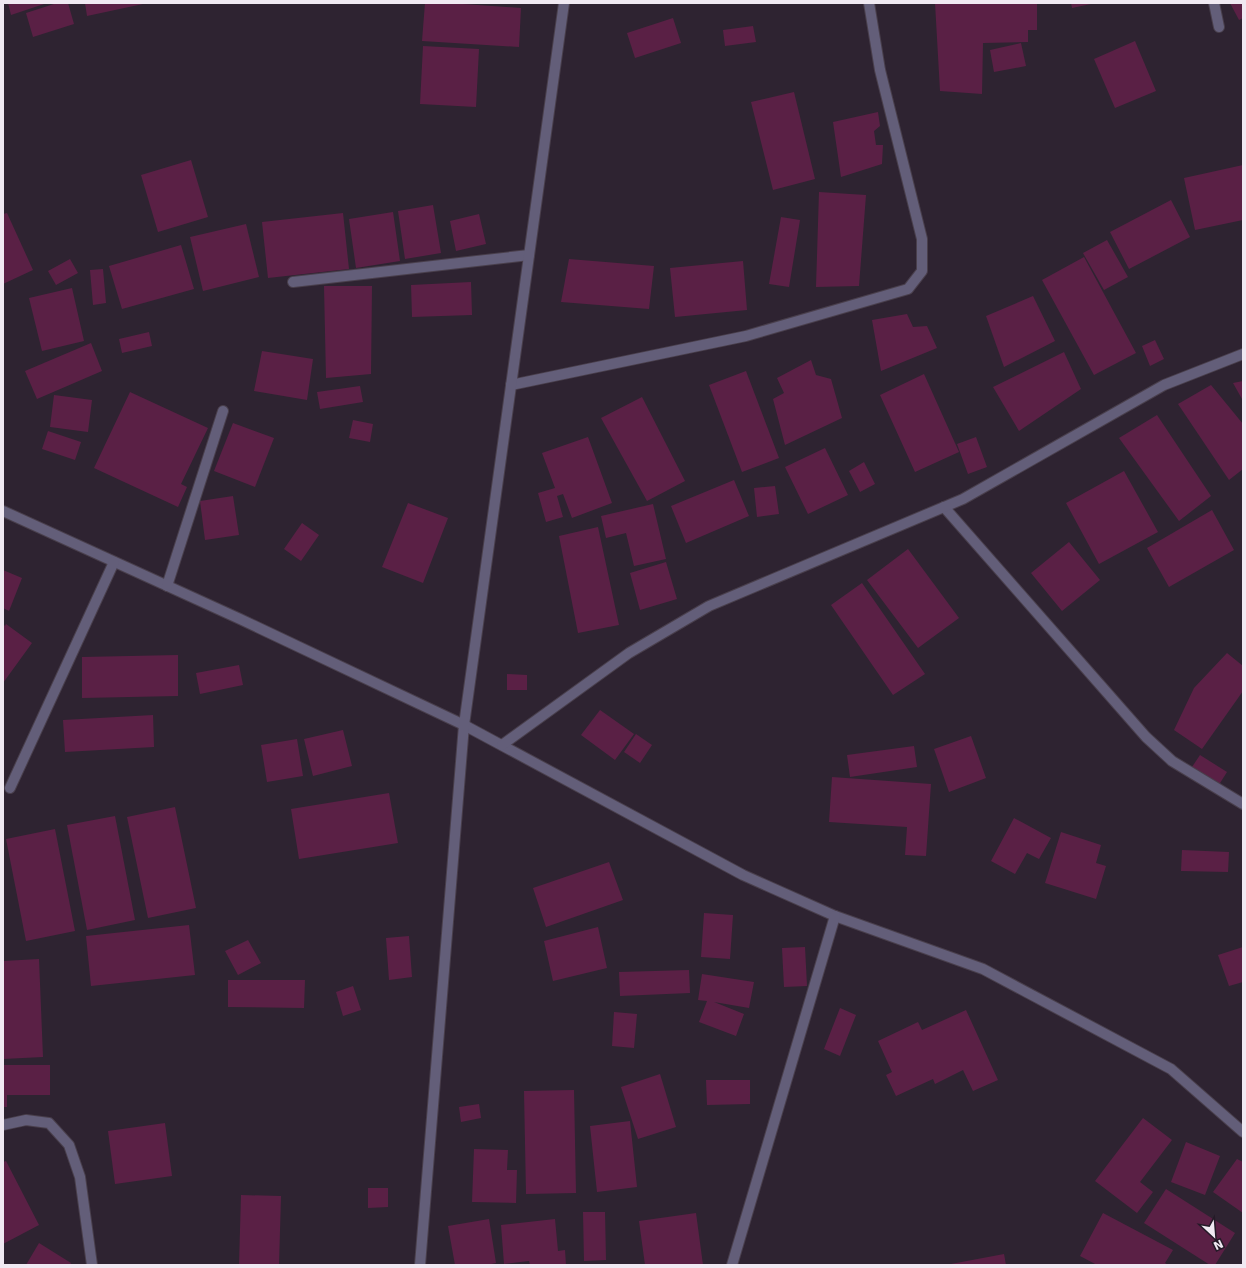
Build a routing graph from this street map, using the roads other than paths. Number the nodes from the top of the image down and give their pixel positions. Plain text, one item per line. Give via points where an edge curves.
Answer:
1 (564, 3) edge
2 (869, 3) edge
3 (1214, 3) edge
4 (1219, 27) dead end
5 (529, 255) junction
6 (293, 282) dead end
7 (1243, 354) edge
8 (511, 386) junction
9 (223, 410) dead end
10 (944, 507) junction
11 (3, 512) edge
12 (114, 562) junction
13 (167, 586) junction
14 (464, 725) junction
15 (502, 745) junction
16 (10, 788) dead end
17 (1243, 804) edge
18 (835, 916) junction
19 (3, 1125) edge
20 (1243, 1132) edge
21 (92, 1265) edge
22 (420, 1265) edge
23 (732, 1265) edge

1 - 5 street
2 - 8 street via 880,70 922,239 922,271 908,289 746,336
3 - 4 street
5 - 6 street
5 - 8 street
7 - 10 street via 1164,385 963,499
8 - 14 street
9 - 13 street
10 - 15 street via 708,606 630,653
10 - 17 street via 1146,737 1172,761
11 - 12 street
12 - 13 street
12 - 16 street
13 - 14 street
14 - 15 street
14 - 22 street
15 - 18 street via 743,875
18 - 20 street via 983,969 1170,1069
18 - 23 street
19 - 21 street via 26,1120 49,1123 69,1145 80,1177

